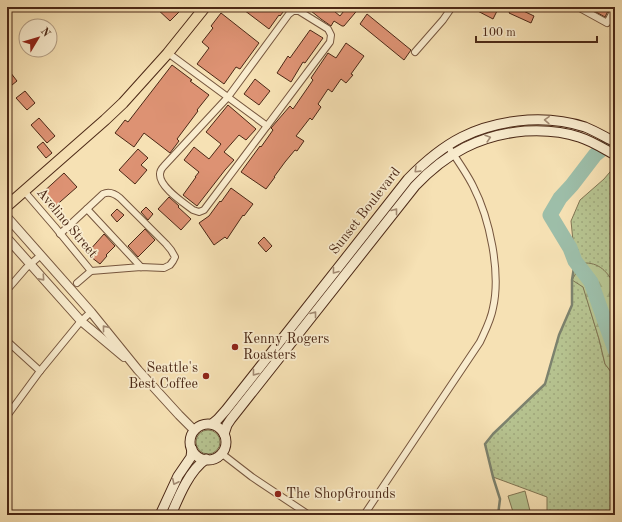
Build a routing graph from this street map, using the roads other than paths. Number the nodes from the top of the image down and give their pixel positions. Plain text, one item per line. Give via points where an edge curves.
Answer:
1 (205, 7) edge
2 (452, 7) edge
3 (578, 7) edge
4 (615, 8) edge
5 (415, 52) dead end
6 (168, 53) junction
7 (228, 97) junction
8 (267, 126) junction
9 (615, 142) edge
10 (447, 145) junction
11 (453, 154) junction
12 (615, 155) edge
13 (24, 191) junction
14 (7, 206) edge
15 (87, 209) junction
16 (7, 216) edge
17 (60, 234) junction
18 (7, 238) edge
19 (41, 255) junction
20 (30, 265) junction
21 (141, 267) junction
22 (91, 271) junction
23 (77, 283) dead end
24 (7, 290) edge
25 (92, 312) junction
26 (81, 321) junction
27 (7, 341) edge
28 (138, 370) junction
29 (40, 371) junction
30 (7, 416) edge
31 (212, 424) junction
32 (194, 430) junction
33 (224, 434) junction
34 (192, 449) junction
35 (221, 453) junction
36 (206, 459) junction
37 (160, 515) edge
38 (171, 515) edge
39 (309, 515) edge
40 (364, 515) edge

1 - 6 main road
2 - 5 street
3 - 4 street via 607,23
6 - 7 street
6 - 13 main road via 118,107
7 - 8 street
7 - 8 street via 293,11 300,11 328,29 331,34 330,42
7 - 8 street via 160,173 160,180 165,187 193,210 204,210
9 -> 10 main road, Sunset Boulevard via 585,127 553,120 535,120 495,124 466,134
10 - 11 street
10 -> 31 main road, Sunset Boulevard via 408,179 226,410
11 -> 12 main road, Sunset Boulevard via 483,139 534,130 580,137
33 -> 11 main road, Sunset Boulevard via 231,419 415,186 440,162
11 - 40 street via 474,186 485,215 496,275 494,308 480,342
13 - 14 main road
13 - 17 street, Avelino Street
15 - 17 street
15 - 21 street
15 - 21 street, Avelino Street via 106,192 115,194 166,244 175,257 170,265 164,268
16 - 19 street
17 - 22 street, Avelino Street
18 - 20 street
19 - 20 street
19 - 25 street
20 - 24 street
20 -> 26 street
21 - 22 street, Avelino Street
22 - 23 street, Avelino Street
25 - 26 street
28 -> 25 street
26 - 28 street
26 - 29 street
27 - 29 street
28 - 32 street
29 - 30 street
31 - 32 main road via 202,425
31 - 33 main road
32 - 34 main road via 190,441
33 - 35 main road via 224,450
34 - 36 main road via 198,456
34 -> 37 main road
35 - 36 main road via 214,458
35 - 39 street
36 - 38 main road via 186,482

